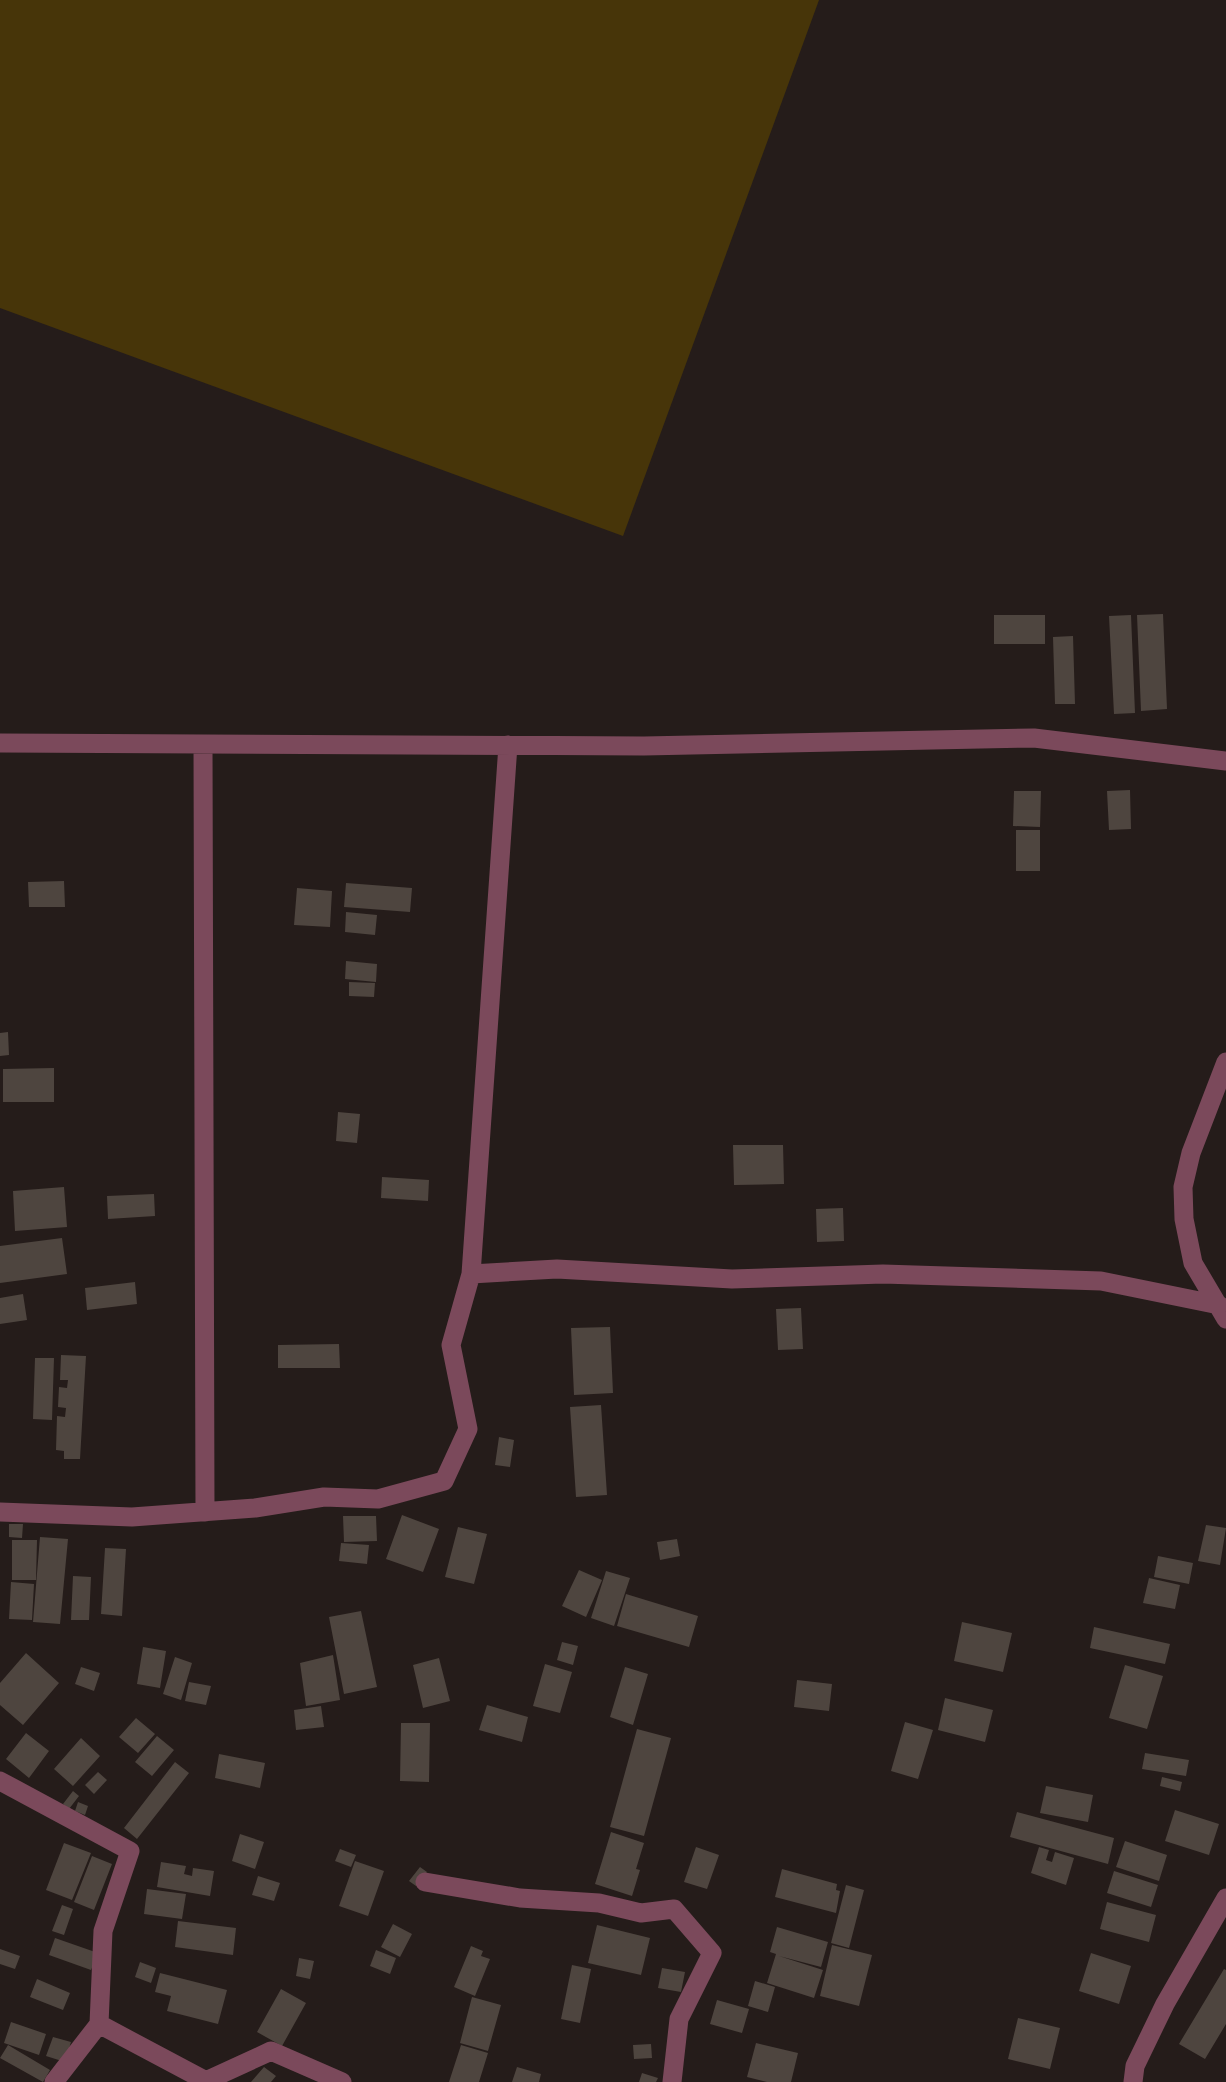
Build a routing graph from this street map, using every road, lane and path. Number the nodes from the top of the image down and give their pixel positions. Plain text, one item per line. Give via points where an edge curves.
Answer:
1 (0, 743) edge
2 (203, 744) junction
3 (508, 746) junction
4 (1226, 761) edge
5 (1226, 1062) edge
6 (471, 1274) junction
7 (1223, 1312) edge
8 (0, 1511) edge
9 (205, 1512) junction
10 (0, 1781) edge
11 (425, 1882) dead end
12 (1226, 1898) edge
13 (99, 2024) junction
14 (54, 2082) edge
15 (342, 2082) edge
16 (672, 2082) edge
17 (1133, 2082) edge

1 - 2 street
2 - 3 street
2 - 9 street
3 - 4 street via 1034,738
3 - 6 street
5 - 7 street via 1183,1186 1193,1264
6 - 7 street via 557,1269 732,1279 883,1274 1101,1281
6 - 9 street via 451,1345 468,1429 444,1481 378,1499 324,1497
8 - 9 street via 132,1517
10 - 13 street via 130,1851 103,1931
11 - 16 street via 520,1898 599,1903 641,1913 674,1909 712,1952 679,2019
12 - 17 street via 1164,2004 1135,2066
13 - 14 street
13 - 15 street via 206,2081 271,2051

